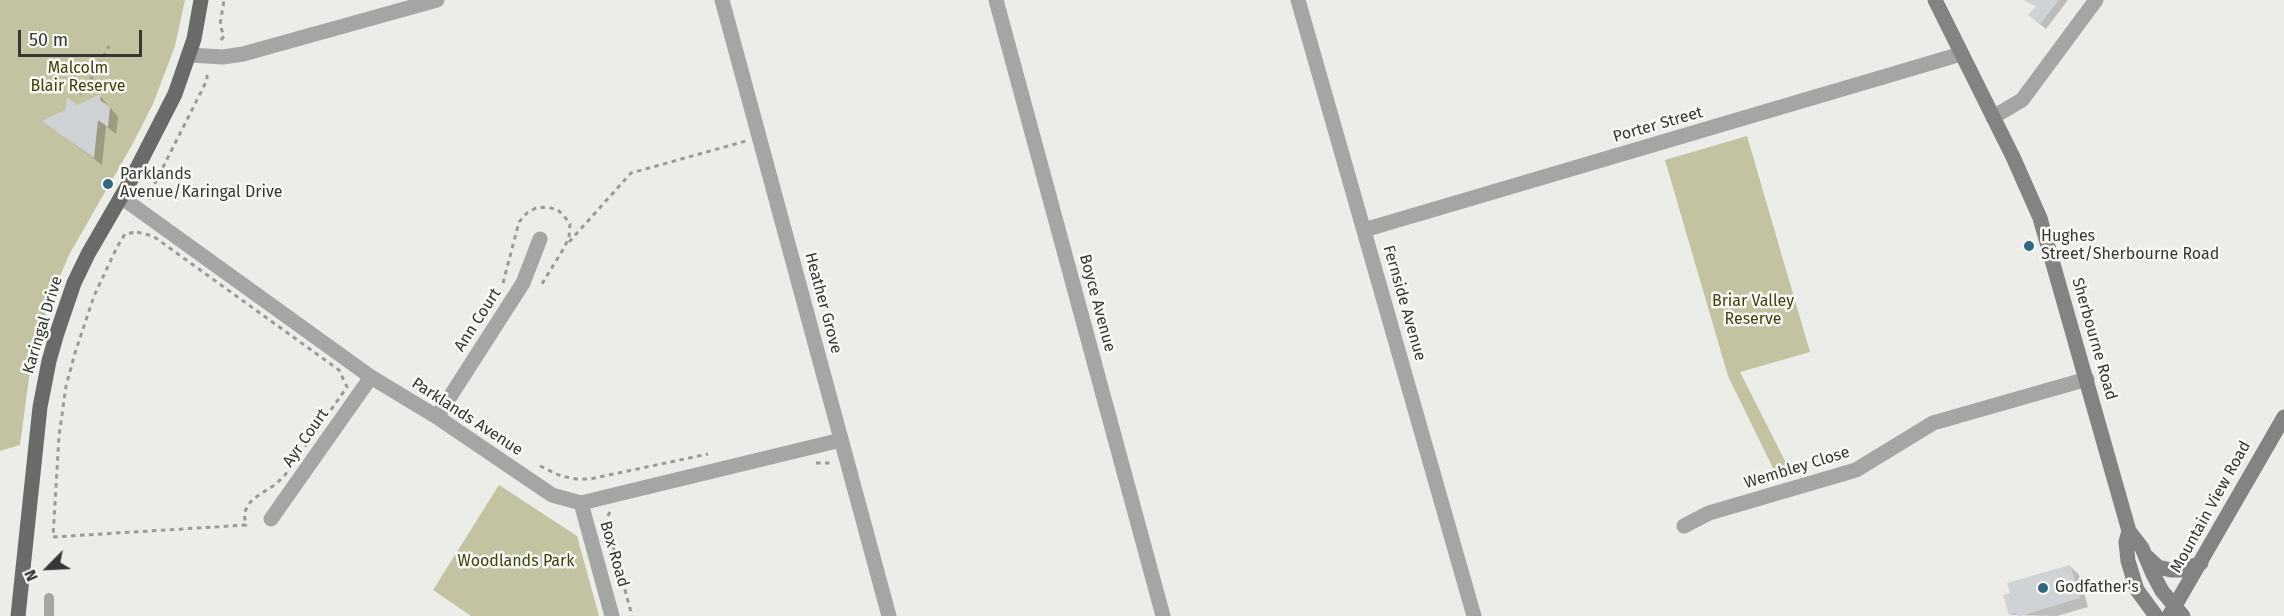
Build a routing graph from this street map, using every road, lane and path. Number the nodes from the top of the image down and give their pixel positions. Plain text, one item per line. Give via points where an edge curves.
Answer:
1 (201, 0) edge
2 (224, 0) edge
3 (437, 0) edge
4 (722, 0) edge
5 (996, 0) edge
6 (1298, 0) edge
7 (1935, 0) edge
8 (2096, 0) edge
9 (110, 46) dead end
10 (1961, 54) junction
11 (189, 55) junction
12 (213, 57) junction
13 (79, 94) dead end
14 (1993, 117) junction
15 (759, 138) junction
16 (121, 197) junction
17 (142, 212) junction
18 (1364, 230) junction
19 (131, 233) junction
20 (540, 239) dead end
21 (566, 245) dead end
22 (371, 377) junction
23 (2087, 379) junction
24 (437, 417) junction
25 (2284, 417) edge
26 (841, 440) junction
27 (813, 463) dead end
28 (833, 471) dead end
29 (580, 502) junction
30 (616, 506) dead end
31 (271, 519) dead end
32 (1684, 526) dead end
33 (2128, 531) junction
34 (2146, 556) junction
35 (2201, 563) junction
36 (48, 598) dead end
37 (2176, 613) edge
38 (18, 616) edge
39 (49, 616) edge
40 (612, 616) edge
41 (632, 616) edge
42 (888, 616) edge
43 (1163, 616) edge
44 (1474, 616) edge
45 (2156, 616) edge

1 - 11 main road, Karingal Drive
2 - 12 path via 220,25 224,36
3 - 12 street via 243,54
4 - 15 street, Heather Grove
5 - 43 street, Boyce Avenue
6 - 18 street, Fernside Avenue
7 - 10 main road, Sherbourne Road
8 - 14 street via 2022,100
9 - 13 path
10 - 14 main road, Sherbourne Road
10 - 18 street, Porter Street
11 - 12 street
11 - 16 main road, Karingal Drive via 164,118
12 - 17 path via 207,80
14 - 23 main road, Sherbourne Road via 2040,218
15 - 21 path via 631,172
15 - 26 street, Heather Grove
16 - 17 street, Parklands Avenue
16 - 38 main road, Karingal Drive via 74,283 49,361 38,418
17 - 19 path
17 - 22 street, Parklands Avenue
18 - 44 street, Fernside Avenue
19 - 19 path via 153,236 180,255 339,370 347,387 285,475 248,505 244,514 246,525 53,537 66,386 94,296 117,247 125,234
20 - 24 street, Ann Court via 523,283
22 - 24 street, Parklands Avenue
22 - 31 street, Ayr Court
23 - 32 street, Wembley Close via 1933,423 1856,470 1708,513
23 - 33 main road, Sherbourne Road
24 - 29 street, Parklands Avenue via 552,495
25 - 35 main road, Mountain View Road
26 - 29 street, Parklands Avenue
26 - 42 street, Heather Grove
27 - 28 path via 831,463
29 - 40 street, Box Road
30 - 41 path via 606,519
33 - 34 main road, Sherbourne Road
33 - 45 main road, Sherbourne Road via 2127,553 2134,580
34 - 35 main road via 2158,567 2171,570
34 - 37 main road, Sherbourne Road
35 - 37 main road, Mountain View Road
36 - 39 lane

